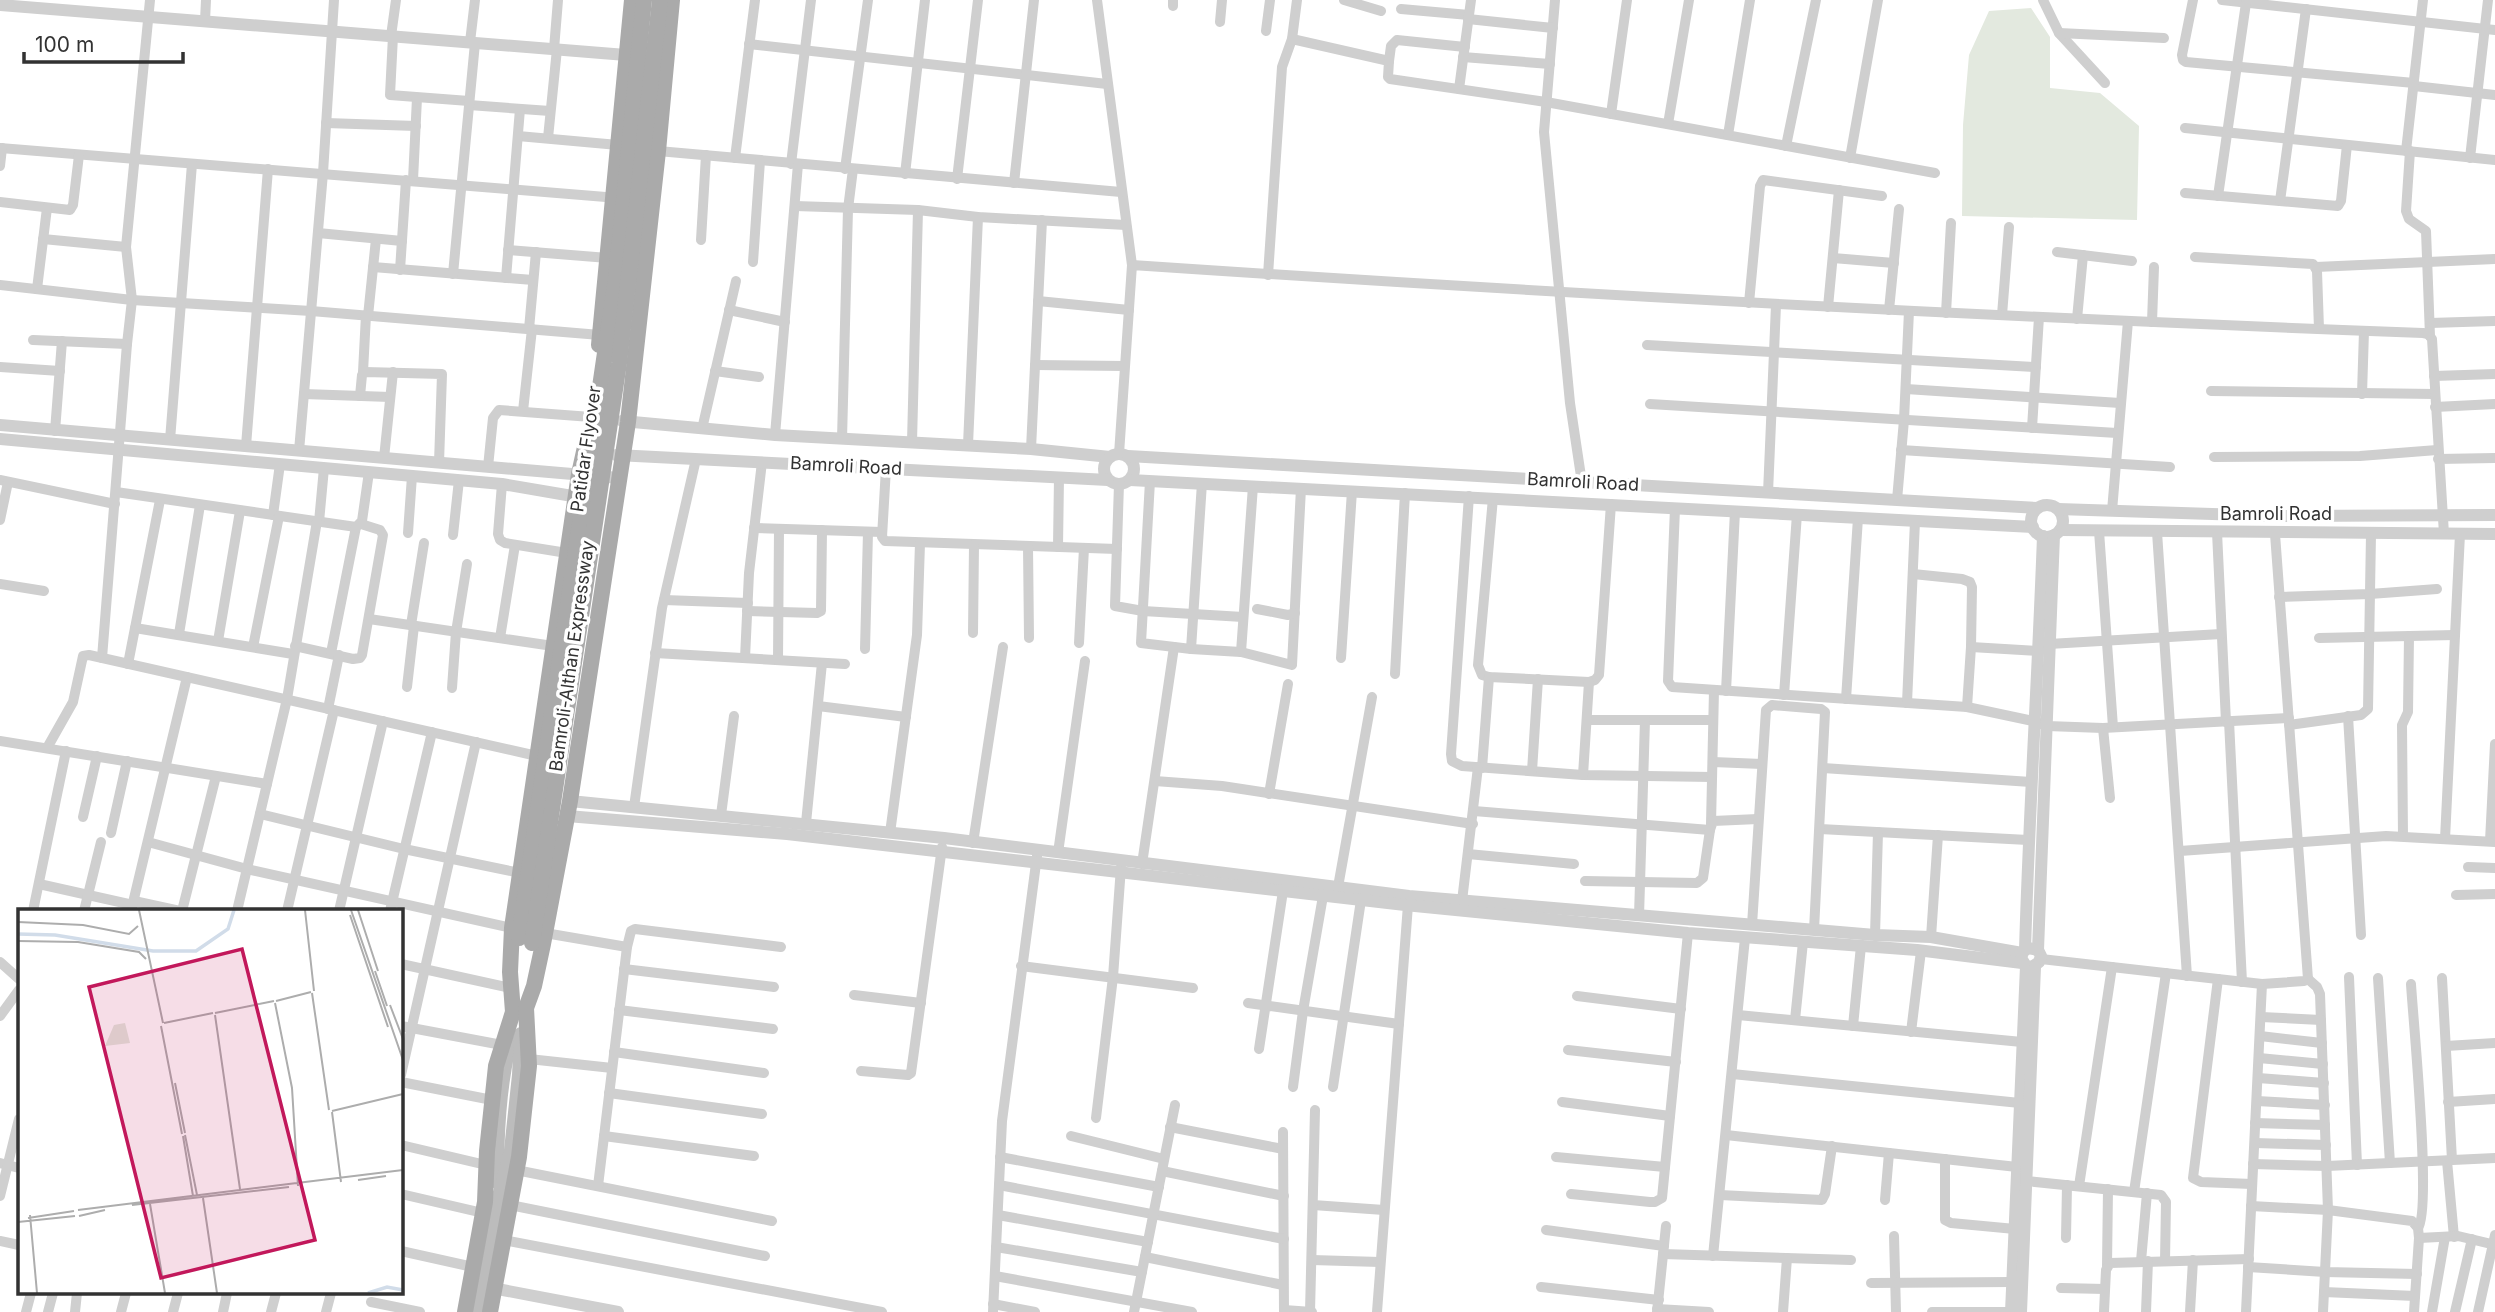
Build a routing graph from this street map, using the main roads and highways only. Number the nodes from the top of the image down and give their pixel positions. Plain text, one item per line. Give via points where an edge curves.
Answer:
1 (632, 0) edge
2 (644, 0) edge
3 (660, 0) edge
4 (672, 0) edge
5 (527, 935) junction
6 (519, 1010) junction
7 (497, 1207) junction
8 (482, 1287) junction
9 (465, 1312) edge
10 (478, 1312) edge
11 (490, 1312) edge

1 - 5 main road, Bamroli-Althan Expressway via 591,416 520,873
2 - 5 main road, Patidar Flyover, bridge via 616,278
3 - 5 main road, Patidar Flyover, bridge via 619,363
4 - 5 main road, Bamroli-Althan Expressway via 628,422 569,808
5 - 6 main road, Patidar Flyover via 511,980
5 - 6 main road, Patidar Flyover via 534,986
6 - 7 main road via 522,1023 511,1150
6 - 7 main road via 529,1059 516,1170
6 - 7 main road via 502,1045 492,1100 486,1165
7 - 8 main road
7 - 8 main road via 503,1240
7 - 8 main road via 473,1267
8 - 9 main road
8 - 10 main road
8 - 11 main road

